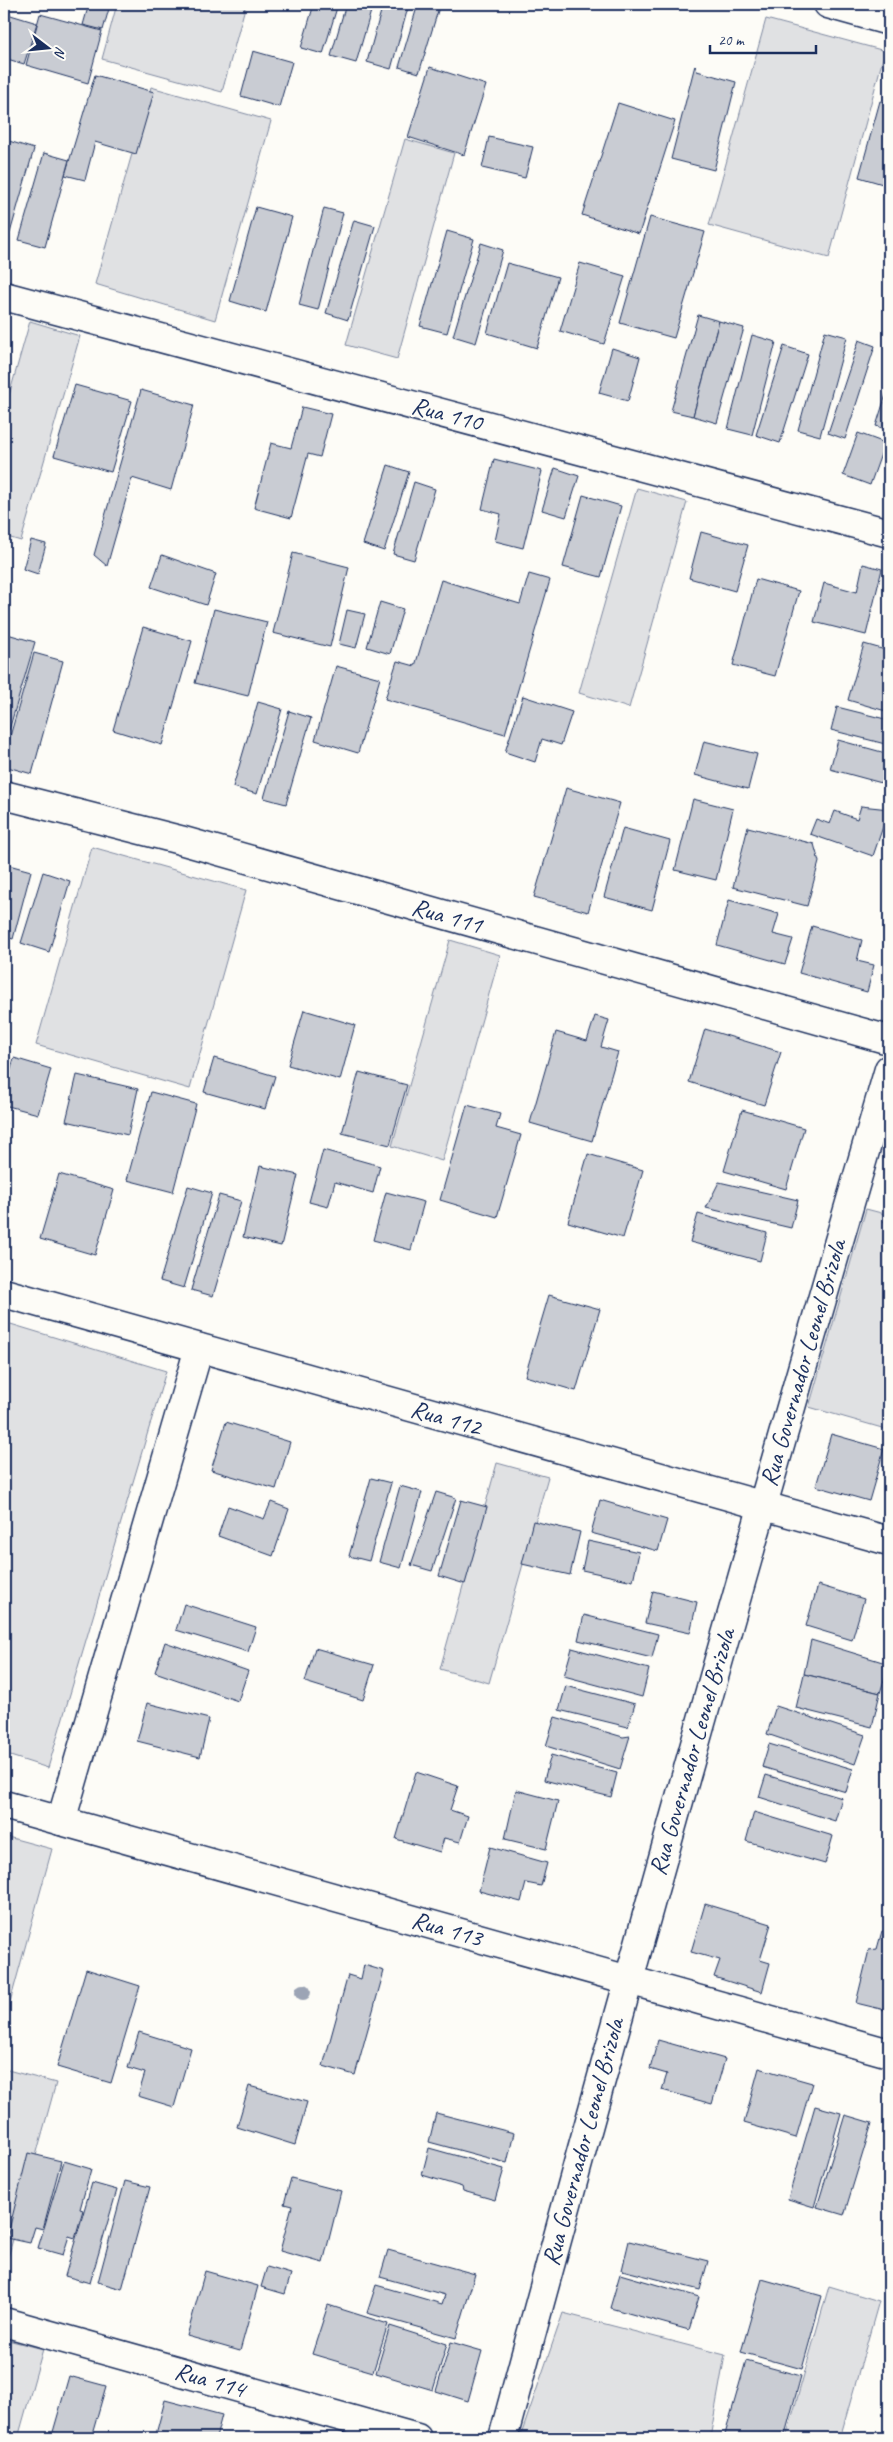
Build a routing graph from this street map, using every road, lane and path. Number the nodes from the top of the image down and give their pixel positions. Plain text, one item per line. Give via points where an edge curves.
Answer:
1 (828, 4) edge
2 (889, 21) edge
3 (4, 296) edge
4 (889, 533) edge
5 (4, 795) edge
6 (889, 1040) edge
7 (889, 1069) edge
8 (4, 1294) edge
9 (199, 1348) junction
10 (761, 1506) junction
11 (889, 1541) edge
12 (4, 1805) edge
13 (61, 1821) junction
14 (628, 1979) junction
15 (889, 2053) edge
16 (4, 2322) edge
17 (417, 2438) edge
18 (503, 2438) edge

1 - 2 street
3 - 4 street, Rua 110
5 - 6 street, Rua 111 via 180,840
7 - 10 street, Rua Governador Leonel Brizola
8 - 9 street, Rua 112
9 - 10 street, Rua 112
9 - 13 street
10 - 11 street, Rua 112
10 - 14 street, Rua Governador Leonel Brizola
12 - 13 street, Rua 113
13 - 14 street, Rua 113
14 - 15 street, Rua 113
14 - 18 street, Rua Governador Leonel Brizola
16 - 17 street, Rua 114

